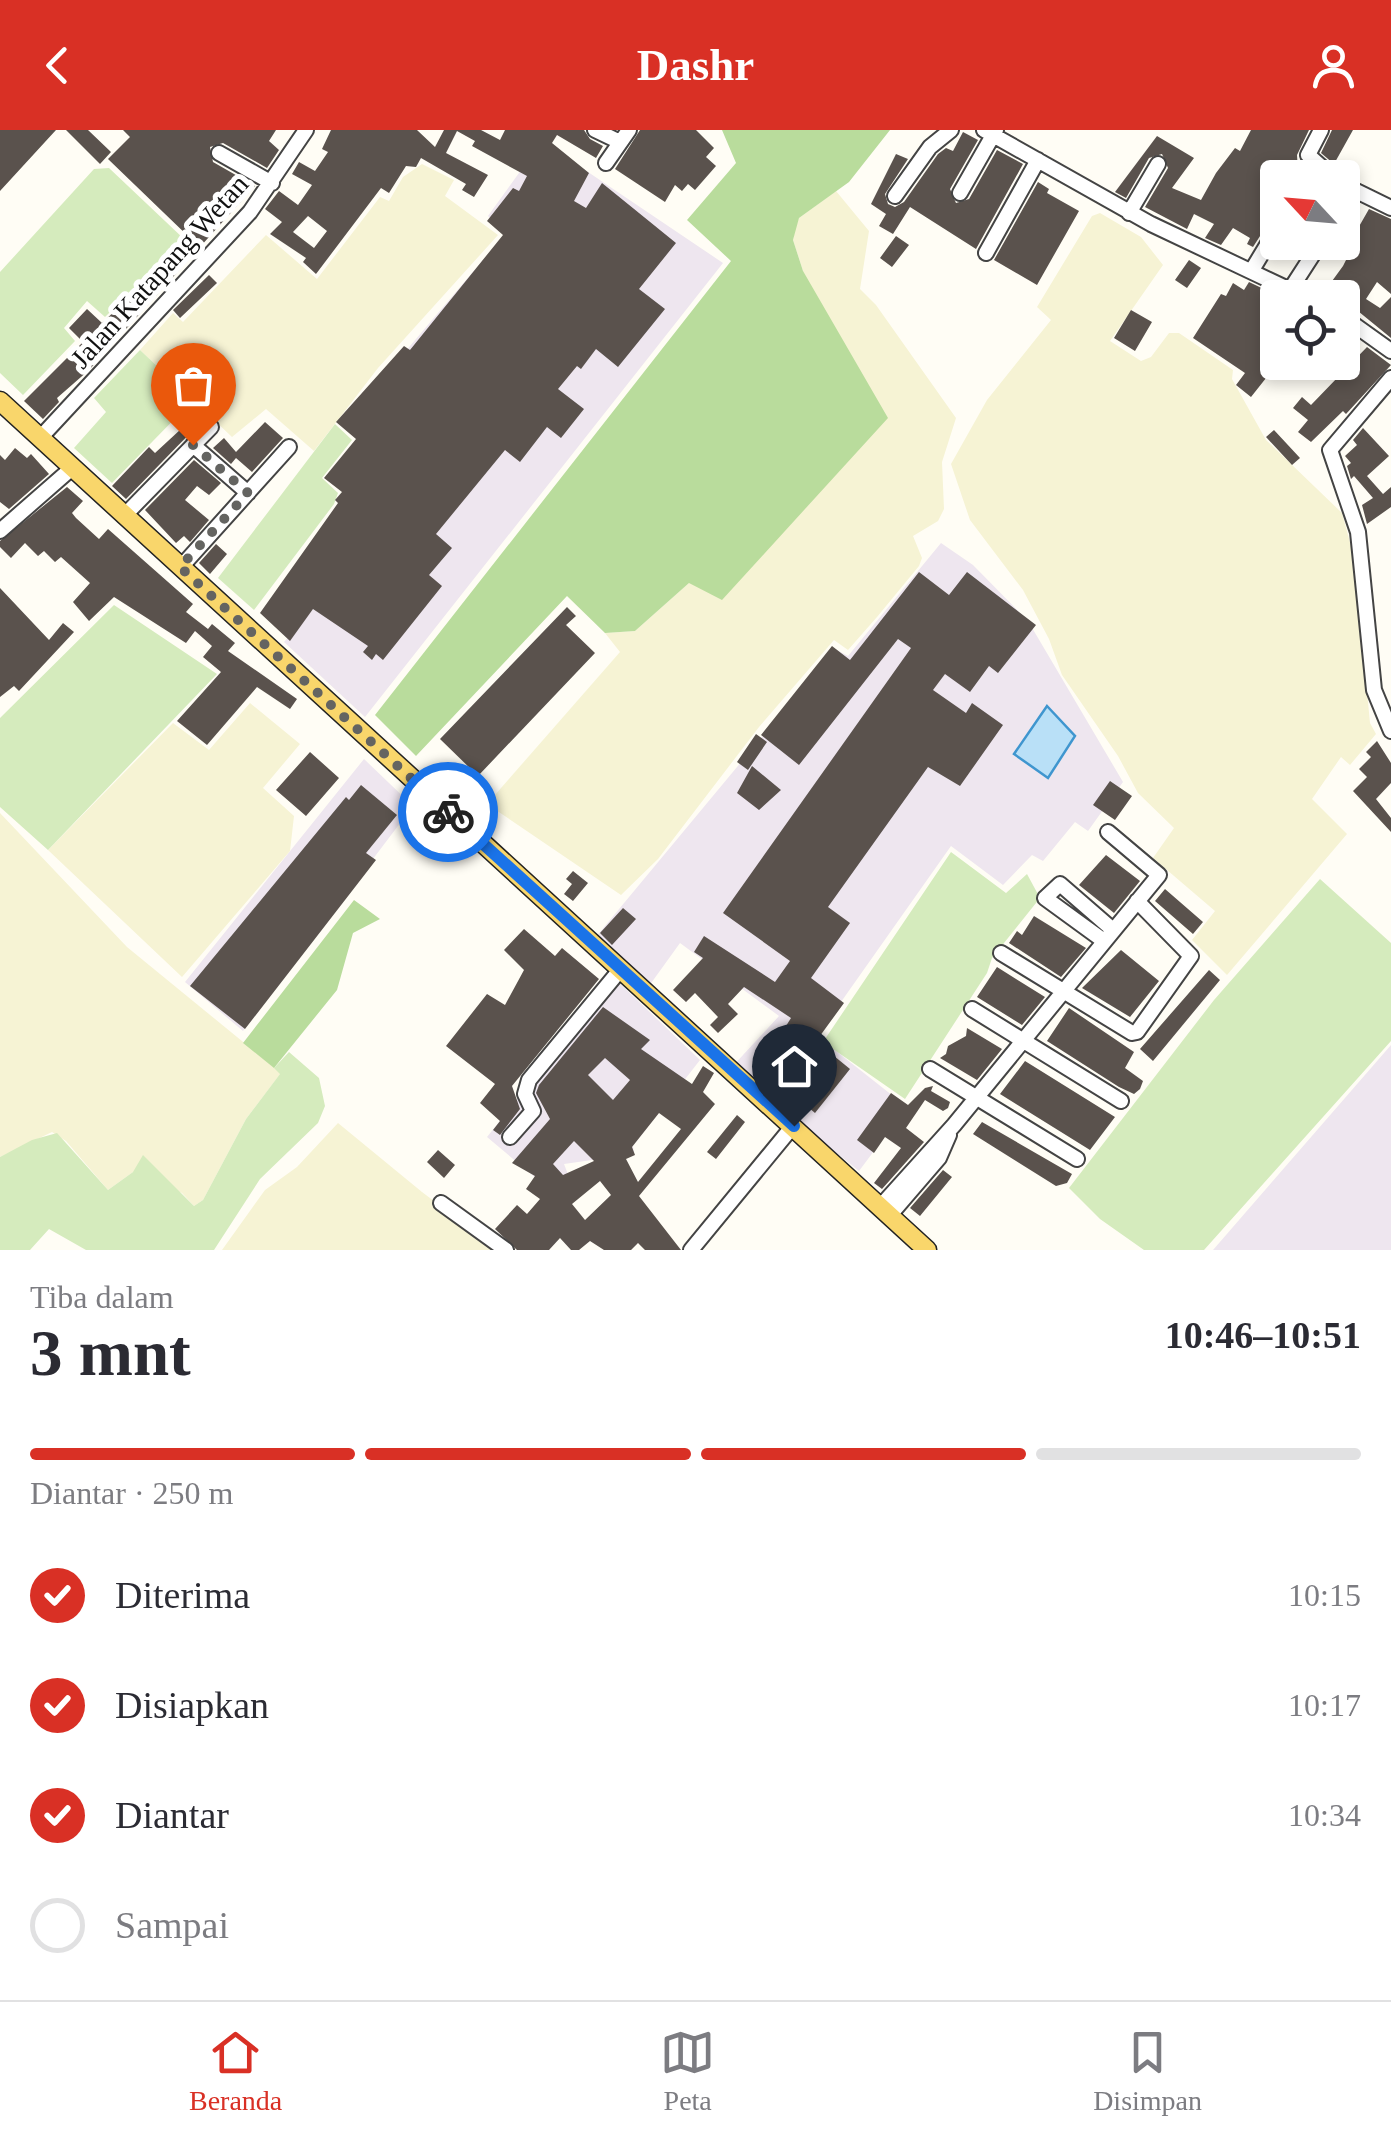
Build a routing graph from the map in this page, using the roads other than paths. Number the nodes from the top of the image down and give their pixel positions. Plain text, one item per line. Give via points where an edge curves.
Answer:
1 (306, 130) edge
2 (595, 130) edge
3 (951, 130) edge
4 (1320, 130) edge
5 (991, 132) edge
6 (625, 136) edge
7 (219, 153) dead end
8 (1038, 160) junction
9 (1313, 160) edge
10 (606, 163) dead end
11 (1158, 164) dead end
12 (272, 183) junction
13 (960, 193) dead end
14 (1360, 193) edge
15 (895, 196) dead end
16 (1391, 208) edge
17 (1129, 212) junction
18 (986, 253) dead end
19 (1260, 257) edge
20 (1252, 270) junction
21 (1271, 280) edge
22 (1360, 329) edge
23 (1391, 351) edge
24 (1391, 378) edge
25 (1385, 395) edge
26 (0, 401) edge
27 (211, 427) dead end
28 (40, 438) junction
29 (193, 445) junction
30 (289, 447) dead end
31 (72, 468) junction
32 (248, 493) junction
33 (124, 516) junction
34 (0, 531) edge
35 (180, 567) junction
36 (1391, 731) edge
37 (1108, 832) dead end
38 (1137, 901) junction
39 (1001, 954) dead end
40 (620, 970) junction
41 (1062, 991) junction
42 (972, 1009) dead end
43 (1022, 1040) junction
44 (930, 1069) dead end
45 (974, 1096) junction
46 (1120, 1101) dead end
47 (794, 1126) junction
48 (510, 1137) dead end
49 (1077, 1159) dead end
50 (440, 1203) dead end
51 (885, 1211) junction
52 (506, 1250) edge
53 (690, 1250) edge
54 (927, 1250) edge

1 - 12 street, Jalan Katapang Wetan
2 - 6 street
3 - 15 street via 930,147
4 - 9 street via 1308,154
5 - 8 street
5 - 13 street
6 - 10 street
7 - 12 street
8 - 17 street
8 - 18 street
11 - 17 street
12 - 28 street, Jalan Katapang Wetan
14 - 16 street
17 - 20 street
19 - 20 street
20 - 21 street
22 - 23 street
24 - 25 street
25 - 36 street via 1337,438 1330,454 1358,532 1374,690
26 - 28 main road
27 - 29 street
28 - 31 main road
29 - 32 street
29 - 33 street
30 - 32 street
31 - 33 main road
31 - 34 street
32 - 35 street
33 - 35 main road
35 - 40 main road
37 - 38 street via 1160,871
38 - 41 street
38 - 41 street via 1191,956 1137,1032
39 - 41 street
40 - 47 main road
40 - 48 street via 529,1080 525,1094 533,1111
41 - 43 street
42 - 43 street
43 - 45 street
43 - 46 street
44 - 45 street
45 - 49 street
45 - 51 street
47 - 51 main road
47 - 53 street
50 - 52 street
51 - 54 main road

